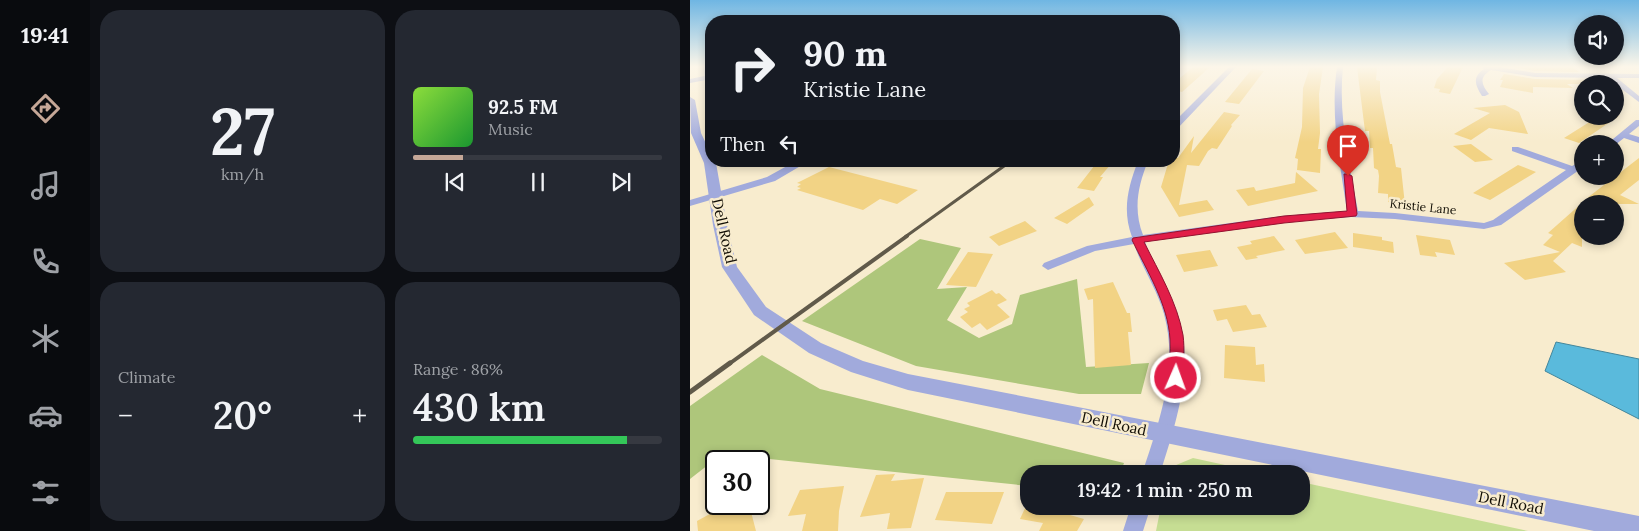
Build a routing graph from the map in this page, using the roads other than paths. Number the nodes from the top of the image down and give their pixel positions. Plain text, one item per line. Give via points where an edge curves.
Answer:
1 (1209, 92) edge
2 (1339, 92) edge
3 (690, 100) edge
4 (1180, 121) edge
5 (1639, 122) edge
6 (1622, 135) edge
7 (1624, 136) edge
8 (1639, 140) edge
9 (1515, 148) dead end
10 (705, 149) edge
11 (1574, 166) edge
12 (712, 167) edge
13 (793, 167) edge
14 (1140, 167) edge
15 (1574, 170) edge
16 (715, 195) junction
17 (690, 203) edge
18 (1352, 214) junction
19 (1137, 240) junction
20 (1048, 266) dead end
21 (1164, 434) junction
22 (1154, 465) edge
23 (1138, 515) edge
24 (1639, 528) edge
25 (1133, 531) edge

1 - 4 street
2 - 18 street
3 - 10 street, Dell Road via 696,133
5 - 6 street
7 - 8 street
9 - 11 street, Kristie Lane
12 - 16 street, Dell Road
13 - 16 street via 771,179
14 - 19 street via 1132,190 1131,209
15 - 18 street, Kristie Lane via 1498,223 1484,226
16 - 17 street
16 - 21 street, Dell Road via 730,267 760,311 815,348 858,367 908,382
18 - 19 street, Kristie Lane
19 - 20 street, Kristie Lane via 1082,251
19 - 21 street via 1164,293 1177,338 1175,393
21 - 22 street
21 - 24 street, Dell Road
23 - 25 street

